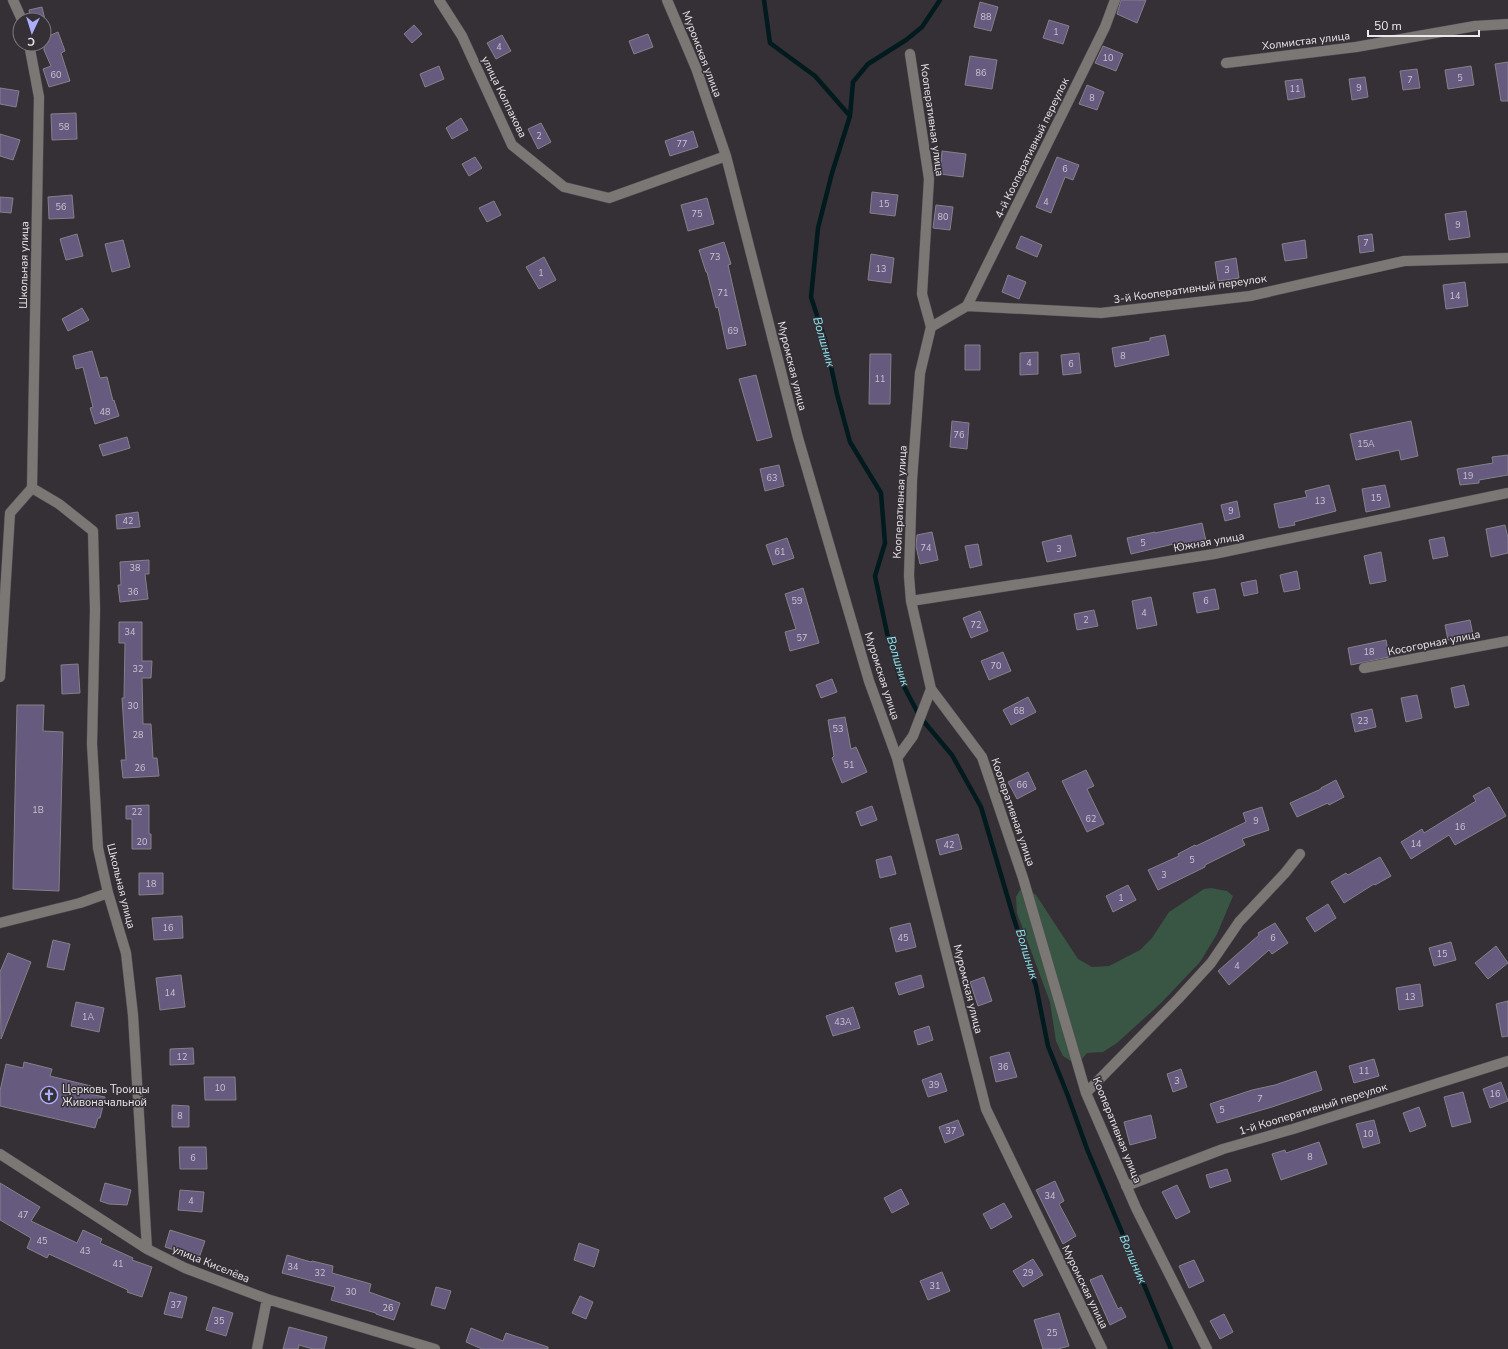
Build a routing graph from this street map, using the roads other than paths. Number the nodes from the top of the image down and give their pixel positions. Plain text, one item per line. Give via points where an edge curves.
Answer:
1 (13, 0) edge
2 (439, 0) edge
3 (667, 0) edge
4 (1115, 0) edge
5 (18, 12) edge
6 (1508, 24) edge
7 (31, 52) edge
8 (910, 54) dead end
9 (1226, 63) dead end
10 (726, 156) junction
11 (1508, 258) edge
12 (967, 306) junction
13 (931, 327) junction
14 (32, 488) junction
15 (1508, 493) edge
16 (912, 601) junction
17 (1508, 642) edge
18 (1364, 668) dead end
19 (0, 677) edge
20 (931, 689) junction
21 (897, 758) junction
22 (1300, 854) dead end
23 (108, 893) junction
24 (0, 923) edge
25 (1508, 1061) edge
26 (1086, 1093) junction
27 (0, 1154) edge
28 (1126, 1186) junction
29 (147, 1248) junction
30 (267, 1299) junction
31 (257, 1349) edge
32 (435, 1349) edge
33 (1102, 1349) edge
34 (1207, 1349) edge

1 - 5 street
2 - 10 street, улица Колпакова via 462,36 512,145 564,187 608,198
3 - 10 street, Муромская улица via 696,68
4 - 12 street, 4-й Кооперативный переулок via 1105,27
6 - 9 street, Холмистая улица via 1475,26 1356,47
7 - 14 street, Школьная улица via 39,97
8 - 13 street, Кооперативная улица via 929,180 922,294
10 - 21 street, Муромская улица via 798,438 869,681
11 - 12 street, 3-й Кооперативный переулок via 1404,260 1250,296 1101,313
12 - 13 street
13 - 16 street, Кооперативная улица via 920,373 909,576
14 - 19 street via 10,513
14 - 23 street, Школьная улица via 59,504 93,531 95,610 92,744 98,848
15 - 16 street, Южная улица via 1214,554
16 - 20 street, Кооперативная улица
17 - 18 street, Косогорная улица
20 - 21 street via 913,736
20 - 26 street, Кооперативная улица via 982,757 1023,878
21 - 33 street, Муромская улица via 986,1108
22 - 26 street via 1239,922 1211,963
23 - 24 street via 80,903
23 - 29 street, Школьная улица via 126,953 133,1015
25 - 28 street, 1-й Кооперативный переулок via 1223,1149
26 - 28 street, Кооперативная улица
27 - 29 street, улица Киселёва
28 - 34 street, Кооперативная улица
29 - 30 street, улица Киселёва via 185,1268
30 - 31 street
30 - 32 street, улица Киселёва

